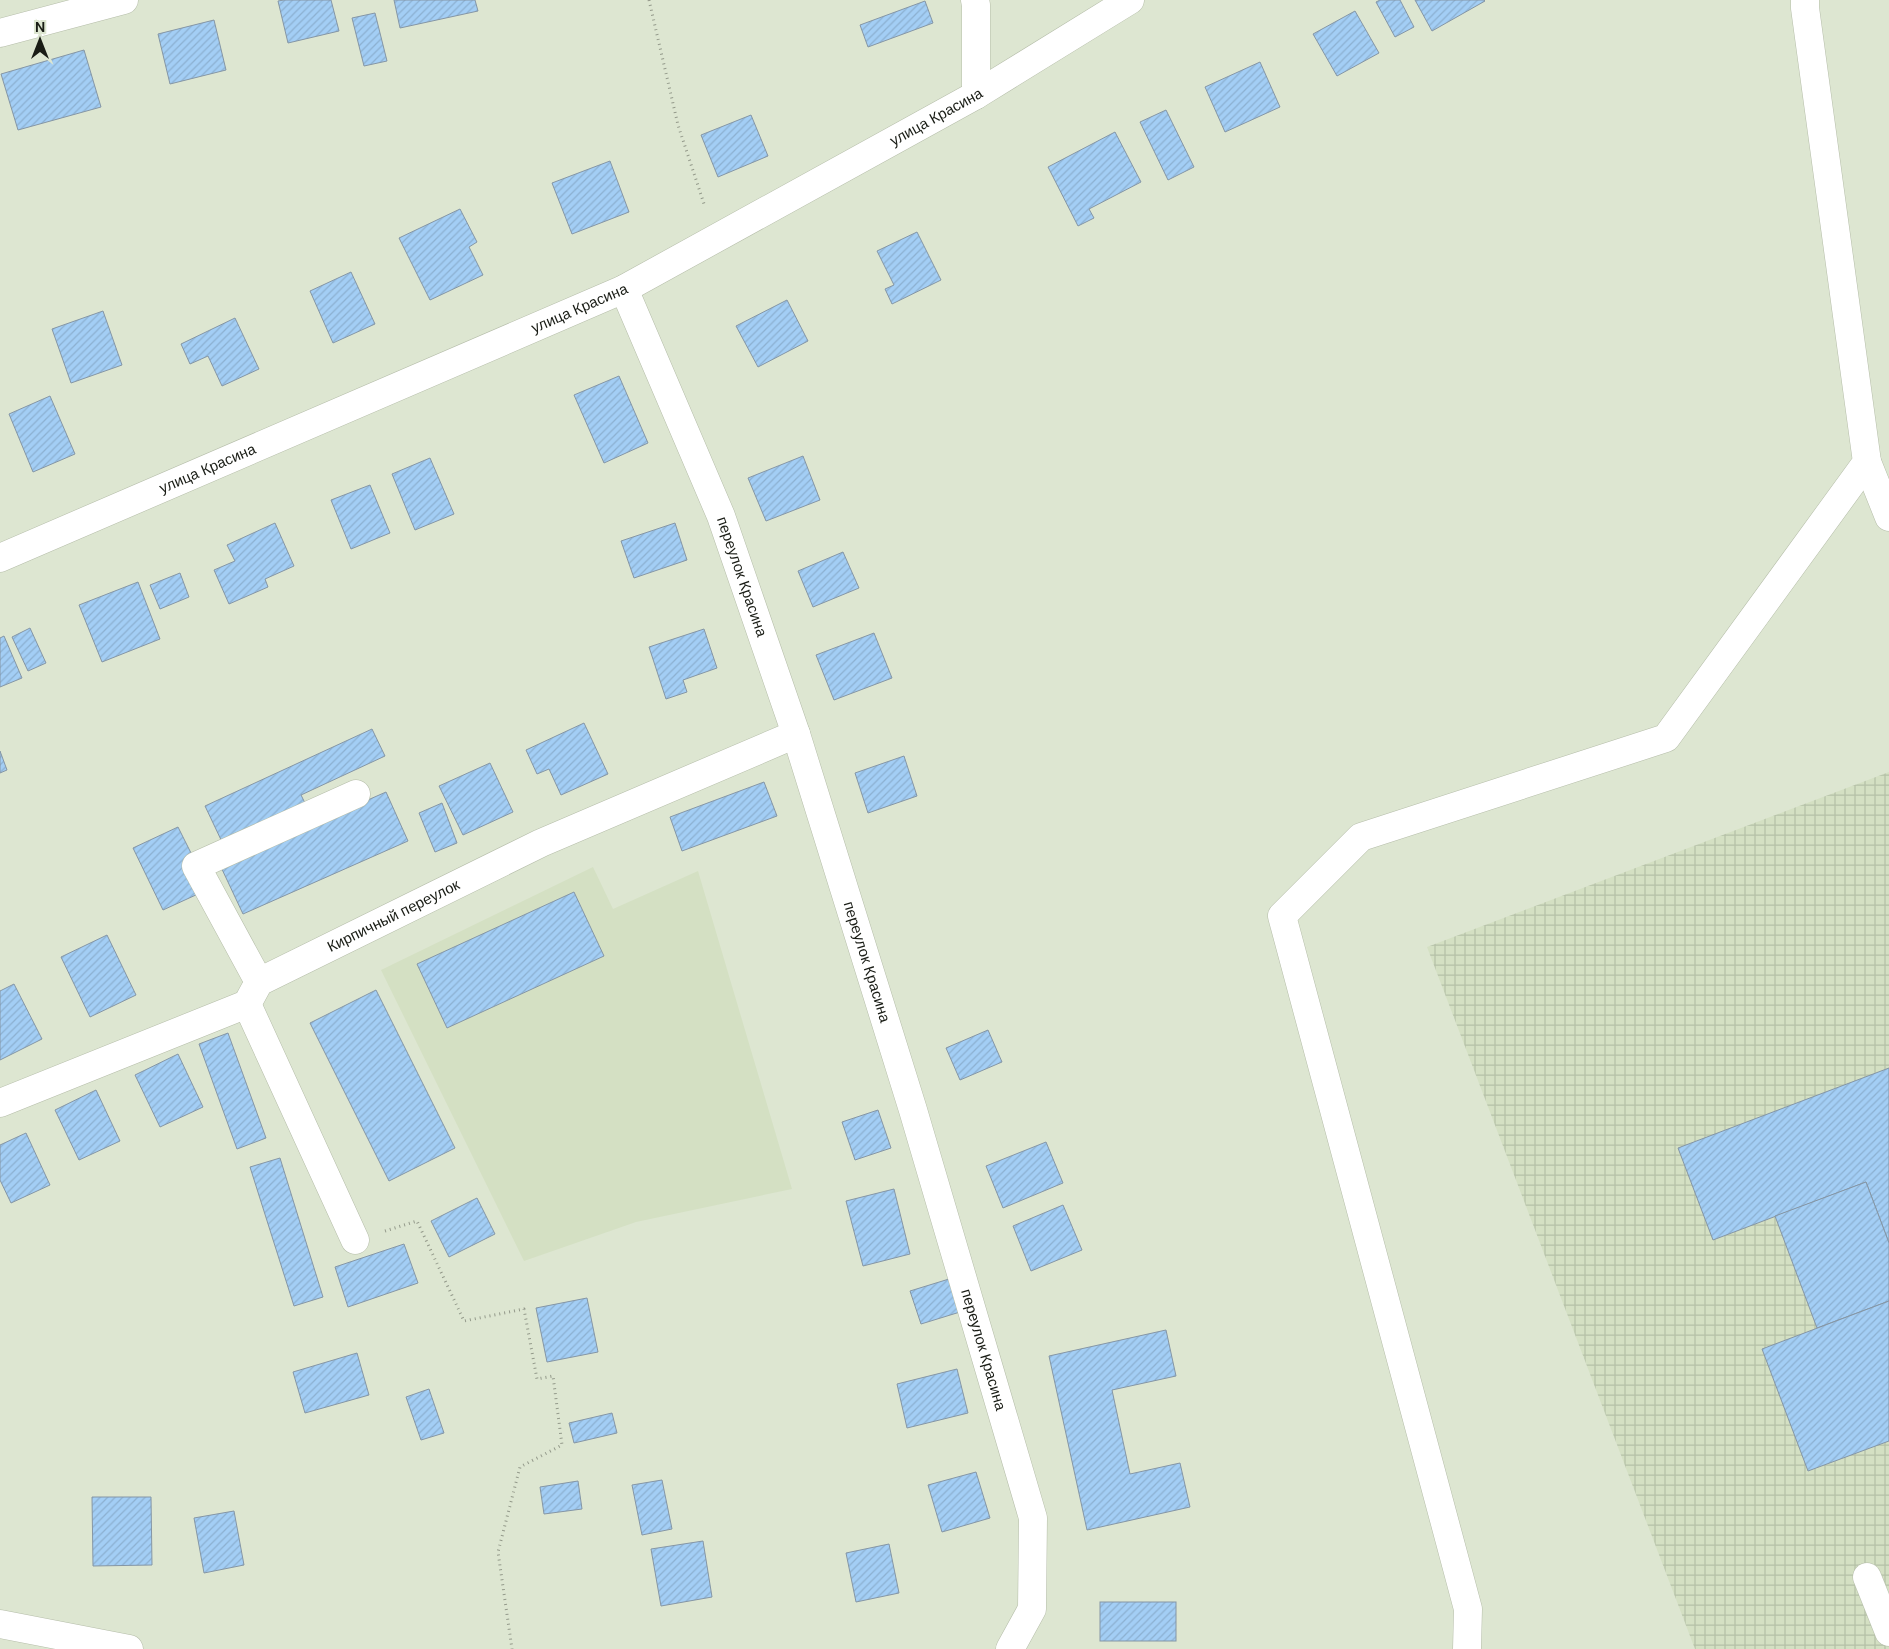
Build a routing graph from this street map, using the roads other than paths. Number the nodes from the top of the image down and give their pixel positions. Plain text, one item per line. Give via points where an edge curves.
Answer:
1 (124, 0) edge
2 (975, 0) edge
3 (1130, 0) edge
4 (1805, 0) edge
5 (0, 33) edge
6 (976, 96) junction
7 (624, 289) junction
8 (1867, 462) junction
9 (1889, 517) edge
10 (0, 558) edge
11 (796, 734) junction
12 (356, 794) dead end
13 (253, 993) junction
14 (0, 1103) edge
15 (356, 1240) road end
16 (1867, 1577) dead end
17 (0, 1624) edge
18 (1889, 1632) edge
19 (129, 1649) edge
20 (1010, 1649) edge
21 (1467, 1649) edge

1 - 5 street
2 - 6 street
3 - 6 street, улица Красина
4 - 8 street
6 - 7 street, улица Красина
7 - 10 street, улица Красина
7 - 11 street, переулок Красина via 721,516
8 - 9 street
8 - 21 street via 1666,738 1361,837 1282,916 1468,1609
11 - 13 street, Кирпичный переулок via 541,843
11 - 20 street, переулок Красина via 913,1110 1033,1518 1032,1609
12 - 13 street via 196,866
13 - 14 street, Кирпичный переулок
13 - 15 street
16 - 18 street
17 - 19 street

